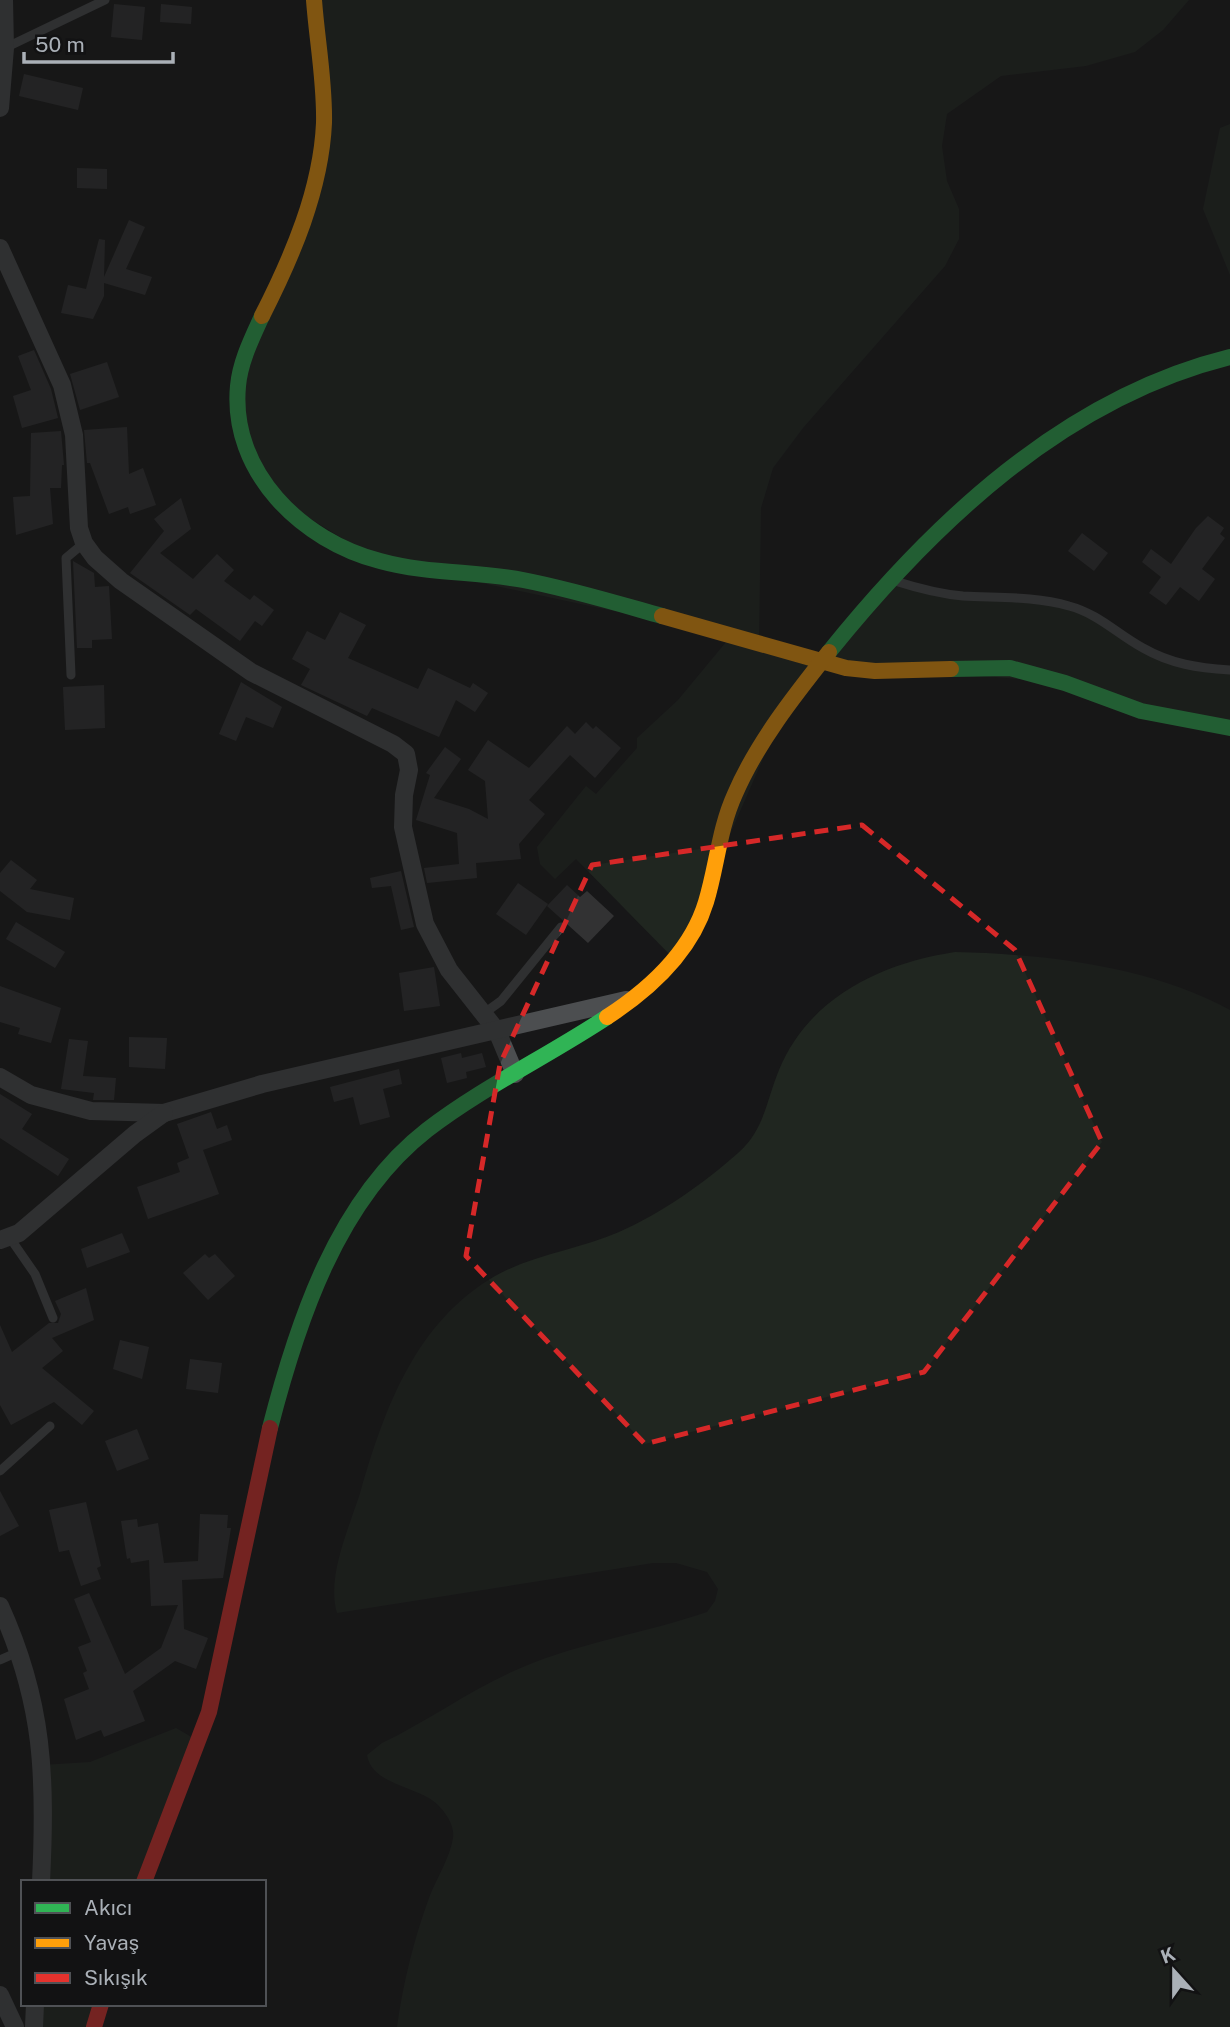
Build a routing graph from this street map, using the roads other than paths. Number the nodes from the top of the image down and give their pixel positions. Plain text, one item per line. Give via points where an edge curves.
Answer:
1 (4, 0) edge
2 (105, 0) edge
3 (314, 0) edge
4 (5, 48) junction
5 (0, 108) edge
6 (0, 248) edge
7 (1230, 357) edge
8 (84, 543) junction
9 (890, 579) junction
10 (821, 662) junction
11 (1230, 670) edge
12 (71, 675) dead end
13 (1229, 727) edge
14 (561, 927) dead end
15 (636, 997) junction
16 (483, 1014) junction
17 (497, 1031) junction
18 (515, 1073) junction
19 (0, 1077) edge
20 (164, 1113) junction
21 (5, 1239) edge
22 (53, 1318) dead end
23 (50, 1426) dead end
24 (0, 1471) edge
25 (0, 1606) edge
26 (18, 1652) junction
27 (0, 1660) edge
28 (41, 1880) edge
29 (145, 1880) edge
30 (0, 1995) edge
31 (35, 2006) edge
32 (100, 2006) edge
33 (15, 2027) edge
34 (34, 2027) edge
35 (94, 2027) edge

1 - 4 street
2 - 4 lane
3 - 10 street via 324,120 318,167 287,263 248,349 238,384 238,426 260,479 298,518 331,540 379,561 538,583
4 - 5 street
6 - 8 street via 62,385 74,435 79,528
7 - 9 street via 1156,383 1057,434 964,504
8 - 12 lane via 66,558
8 - 16 street via 121,581 251,672 406,754 409,770 403,827 425,924 449,971
9 - 10 street
9 - 11 lane via 961,596 1068,605 1104,620 1164,659 1184,666
10 - 13 street via 875,671 1010,667 1141,711
10 - 15 street via 783,713 733,796 720,831 705,914 696,932 675,960
14 - 16 lane via 501,1001
15 - 17 street
15 - 18 street via 566,1046
16 - 17 street
17 - 18 street
17 - 20 street via 262,1084
18 - 29 street via 423,1132 387,1168 347,1227 323,1275 267,1438 214,1696
19 - 20 street via 31,1095 80,1109
20 - 21 street via 45,1212
21 - 22 lane via 35,1274
23 - 24 lane
25 - 26 street
26 - 27 lane
26 - 28 street via 37,1712 42,1765
30 - 33 street
31 - 34 street
32 - 35 street

